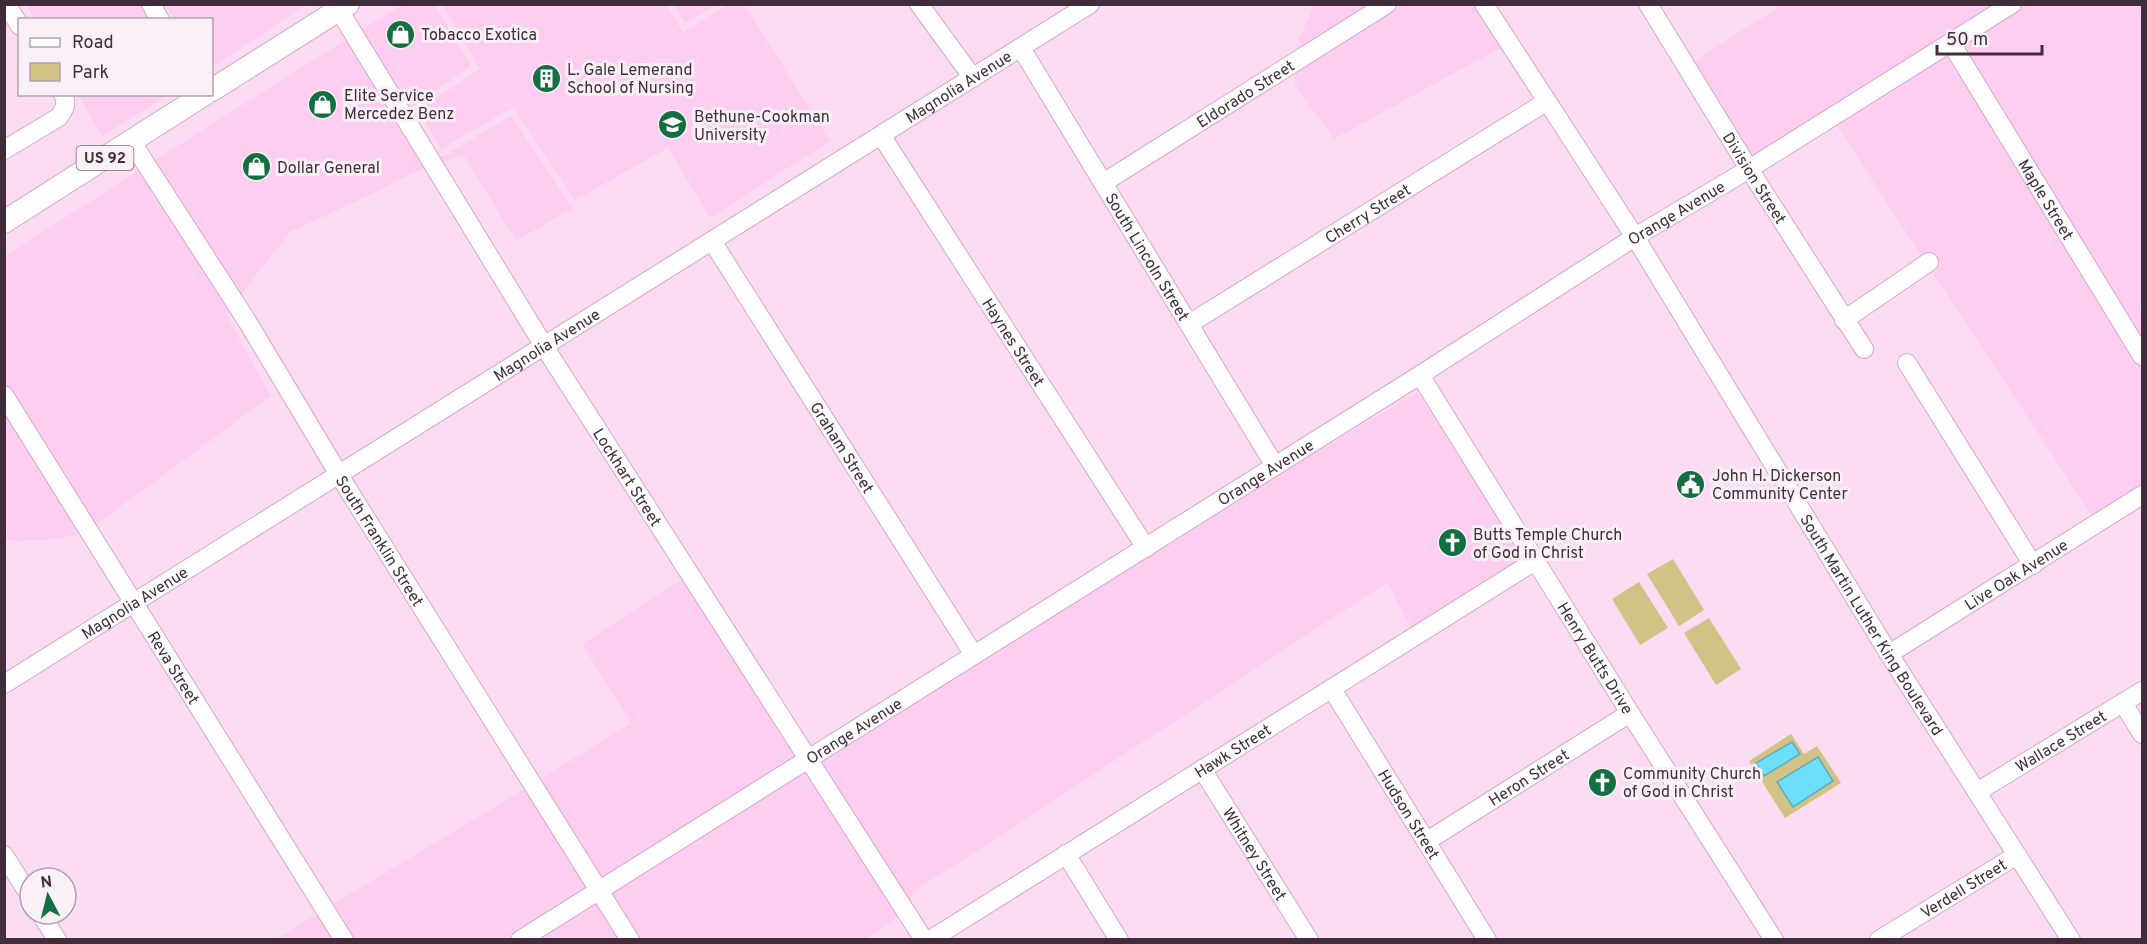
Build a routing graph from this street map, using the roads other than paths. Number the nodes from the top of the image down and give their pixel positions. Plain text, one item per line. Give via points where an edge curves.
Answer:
1 (6, 4) edge
2 (151, 4) edge
3 (919, 4) edge
4 (1090, 4) edge
5 (1387, 4) edge
6 (1484, 4) edge
7 (2012, 4) edge
8 (343, 7) edge
9 (1657, 8) edge
10 (159, 18) edge
11 (18, 23) edge
12 (1951, 43) junction
13 (1021, 48) junction
14 (973, 78) junction
15 (213, 89) edge
16 (64, 96) edge
17 (202, 96) edge
18 (1546, 102) junction
19 (881, 135) junction
20 (131, 141) junction
21 (4, 150) edge
22 (1749, 169) junction
23 (1103, 183) junction
24 (4, 222) edge
25 (1635, 237) junction
26 (712, 241) junction
27 (1929, 262) dead end
28 (1844, 320) junction
29 (1189, 324) junction
30 (544, 346) junction
31 (1864, 349) dead end
32 (2142, 356) edge
33 (1906, 363) dead end
34 (1420, 375) junction
35 (4, 395) edge
36 (1275, 466) junction
37 (339, 475) junction
38 (2142, 495) edge
39 (1146, 548) junction
40 (1535, 561) junction
41 (2033, 565) junction
42 (133, 604) junction
43 (1889, 654) junction
44 (974, 655) junction
45 (4, 684) edge
46 (1332, 689) junction
47 (2142, 691) edge
48 (2123, 703) junction
49 (1629, 713) junction
50 (2142, 734) edge
51 (807, 760) junction
52 (1202, 769) junction
53 (1977, 792) junction
54 (1427, 841) junction
55 (1066, 854) junction
56 (4, 855) edge
57 (2017, 855) junction
58 (18, 877) edge
59 (599, 890) junction
60 (49, 926) edge
61 (57, 939) edge
62 (344, 939) edge
63 (520, 939) edge
64 (630, 939) edge
65 (924, 939) edge
66 (930, 939) edge
67 (1119, 939) edge
68 (1309, 939) edge
69 (1487, 939) edge
70 (1774, 939) edge
71 (1879, 939) edge
72 (2071, 939) edge

1 - 11 street
2 - 10 street
3 - 14 street
4 - 13 street, Magnolia Avenue
5 - 23 street, Eldorado Street
6 - 18 street, South Martin Luther King Boulevard
7 - 12 street, Orange Avenue
8 - 15 main road
8 - 30 street, Lockhart Street
9 - 22 street, Division Street
12 - 22 street, Orange Avenue
12 - 32 street, Maple Street
13 - 14 street, Magnolia Avenue
13 - 23 street, South Lincoln Street
14 - 19 street, Magnolia Avenue
16 - 21 street via 65,109 59,117
17 - 20 main road, US 92
18 - 25 street, South Martin Luther King Boulevard
18 - 29 street, Cherry Street
19 - 26 street, Magnolia Avenue
19 - 39 street, Haynes Street
20 - 24 main road, US 92
20 - 37 street, South Franklin Street via 247,321
22 - 25 street, Orange Avenue
22 - 28 street, Division Street
23 - 29 street, South Lincoln Street
25 - 34 street, Orange Avenue
25 - 43 street, South Martin Luther King Boulevard
26 - 30 street, Magnolia Avenue
26 - 44 street, Graham Street
27 - 28 street
28 - 31 street, Division Street
29 - 36 street, South Lincoln Street
30 - 37 street, Magnolia Avenue
30 - 51 street, Lockhart Street
33 - 41 street
34 - 36 street, Orange Avenue
34 - 40 street, Henry Butts Drive
35 - 42 street, Reva Street
36 - 39 street, Orange Avenue
37 - 42 street, Magnolia Avenue
37 - 59 street, South Franklin Street
38 - 41 street, Live Oak Avenue
39 - 44 street, Orange Avenue
40 - 46 street, Hawk Street
40 - 49 street, Henry Butts Drive
41 - 43 street, Live Oak Avenue
42 - 45 street, Magnolia Avenue
42 - 62 street, Reva Street
43 - 53 street, South Martin Luther King Boulevard
44 - 51 street, Orange Avenue
46 - 52 street, Hawk Street
46 - 54 street, Hudson Street
47 - 48 street, Wallace Street
48 - 50 street
48 - 53 street, Wallace Street
49 - 54 street, Heron Street
49 - 70 street, Henry Butts Drive
51 - 59 street, Orange Avenue
51 - 65 street, Lockhart Street
52 - 55 street, Hawk Street
52 - 68 street, Whitney Street
53 - 57 street, South Martin Luther King Boulevard
54 - 69 street, Hudson Street
55 - 66 street, Hawk Street
55 - 67 street
56 - 58 street
57 - 71 street, Verdell Street
57 - 72 street, South Martin Luther King Boulevard
59 - 63 street, Orange Avenue
59 - 64 street, South Franklin Street
60 - 61 street

